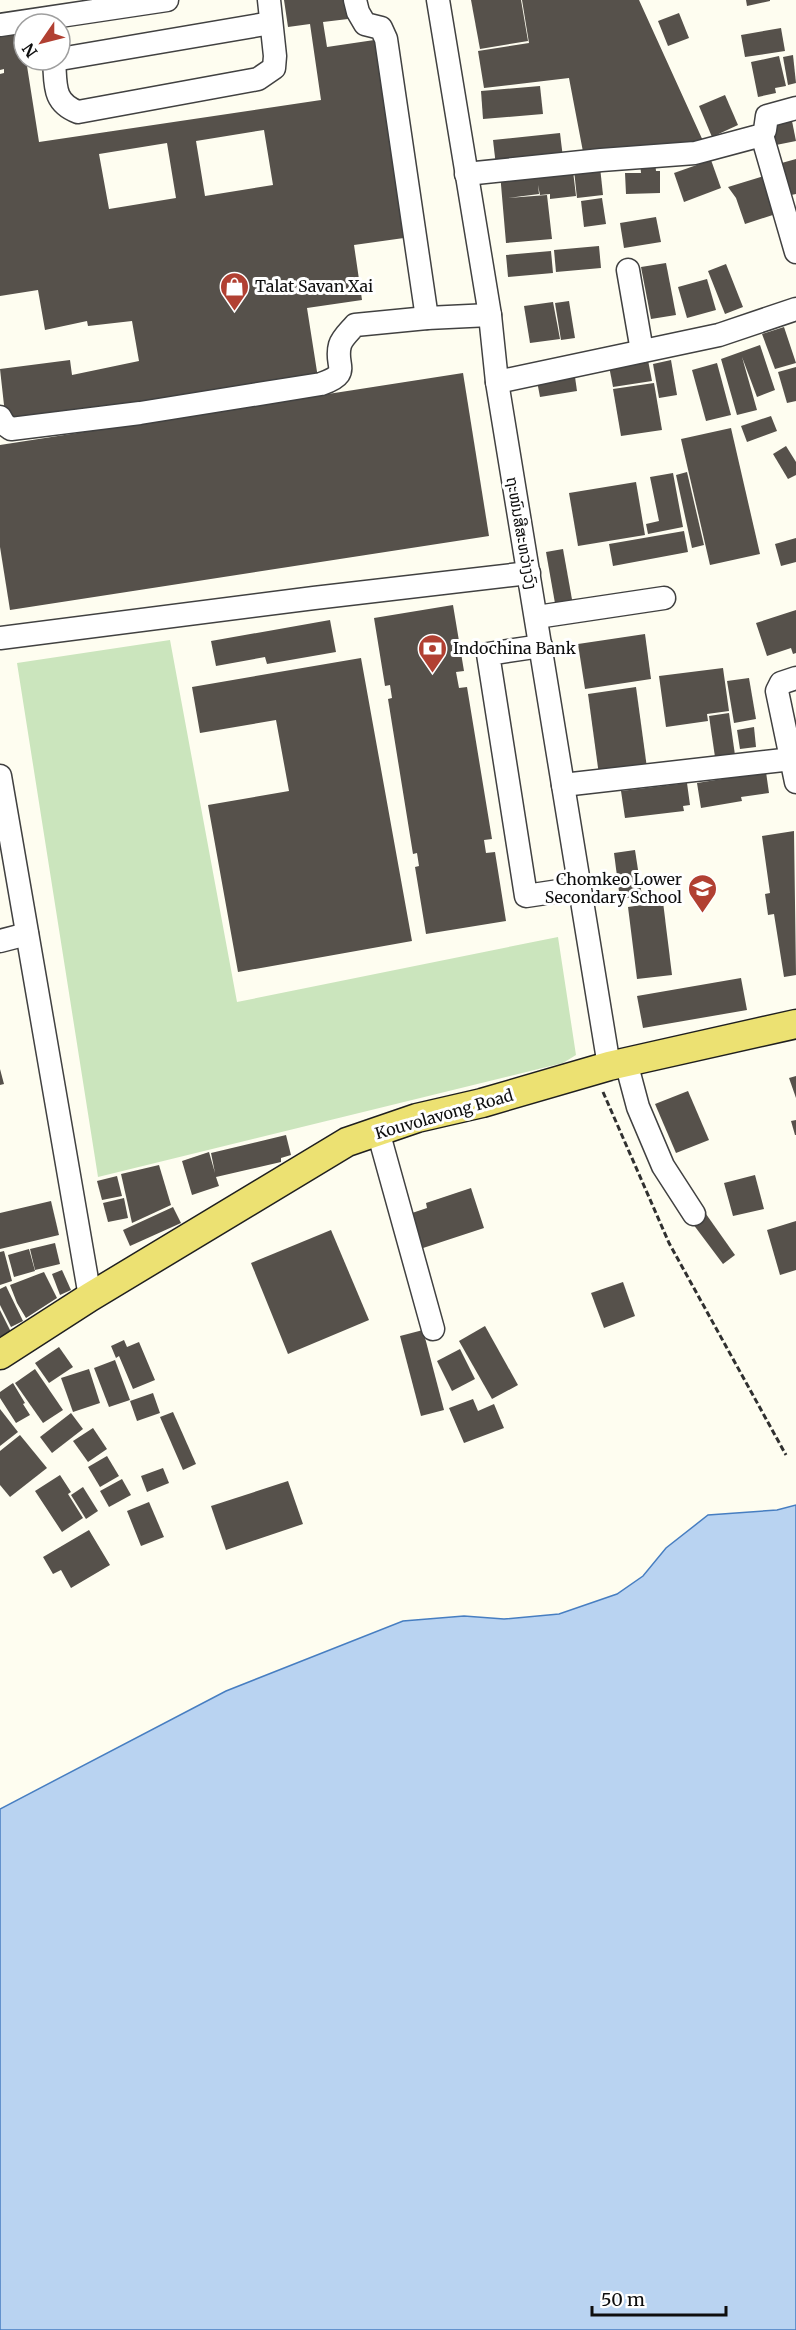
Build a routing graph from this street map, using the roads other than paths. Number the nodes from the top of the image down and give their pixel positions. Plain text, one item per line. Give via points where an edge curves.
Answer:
1 (167, 0) edge
2 (269, 0) edge
3 (355, 0) edge
4 (438, 0) edge
5 (72, 17) edge
6 (272, 23) junction
7 (72, 57) edge
8 (55, 72) edge
9 (796, 108) edge
10 (762, 135) junction
11 (466, 174) junction
12 (796, 252) edge
13 (628, 270) dead end
14 (796, 309) edge
15 (490, 315) junction
16 (427, 318) junction
17 (642, 351) junction
18 (497, 382) junction
19 (0, 417) edge
20 (529, 573) junction
21 (664, 598) dead end
22 (537, 617) junction
23 (0, 638) edge
24 (541, 646) junction
25 (796, 678) edge
26 (792, 759) junction
27 (0, 776) edge
28 (796, 782) edge
29 (563, 785) junction
30 (579, 888) junction
31 (27, 934) junction
32 (0, 941) edge
33 (796, 1024) edge
34 (610, 1066) junction
35 (378, 1131) junction
36 (694, 1214) dead end
37 (90, 1297) junction
38 (433, 1329) dead end
39 (0, 1355) edge

1 - 5 street
2 - 6 street
3 - 16 street via 365,24 381,28 386,39
4 - 11 street, ຖະໜົນສີສະຫວ່າງວົງ
6 - 7 street
6 - 8 street via 274,68 258,79 78,112 66,107 57,96
9 - 10 street via 767,116
10 - 11 street via 694,153
10 - 12 street
11 - 15 street, ຖະໜົນສີສະຫວ່າງວົງ
13 - 17 street
14 - 17 street via 719,335
15 - 16 street
15 - 18 street, ຖະໜົນສີສະຫວ່າງວົງ
16 - 19 street via 355,325 340,345 340,370 335,379 321,384 140,414 11,429
17 - 18 street
18 - 20 street, ຖະໜົນສີສະຫວ່າງວົງ
20 - 22 street, ຖະໜົນສີສະຫວ່າງວົງ
20 - 23 street
21 - 22 street
22 - 24 street, ຖະໜົນສີສະຫວ່າງວົງ
24 - 29 street, ຖະໜົນສີສະຫວ່າງວົງ
24 - 30 street via 488,654 526,896
25 - 26 street via 781,683 777,691
26 - 28 street
26 - 29 street
27 - 31 street
29 - 30 street, ຖະໜົນສີສະຫວ່າງວົງ
30 - 34 street, ຖະໜົນສີສະຫວ່າງວົງ
31 - 32 street
31 - 37 street
33 - 34 main road, Kouvolavong Road
34 - 35 main road, Kouvolavong Road
34 - 36 street, ຖະໜົນສີສະຫວ່າງວົງ via 638,1107 663,1166
35 - 37 main road, Kouvolavong Road via 339,1147
35 - 38 street
37 - 39 main road, Kouvolavong Road

